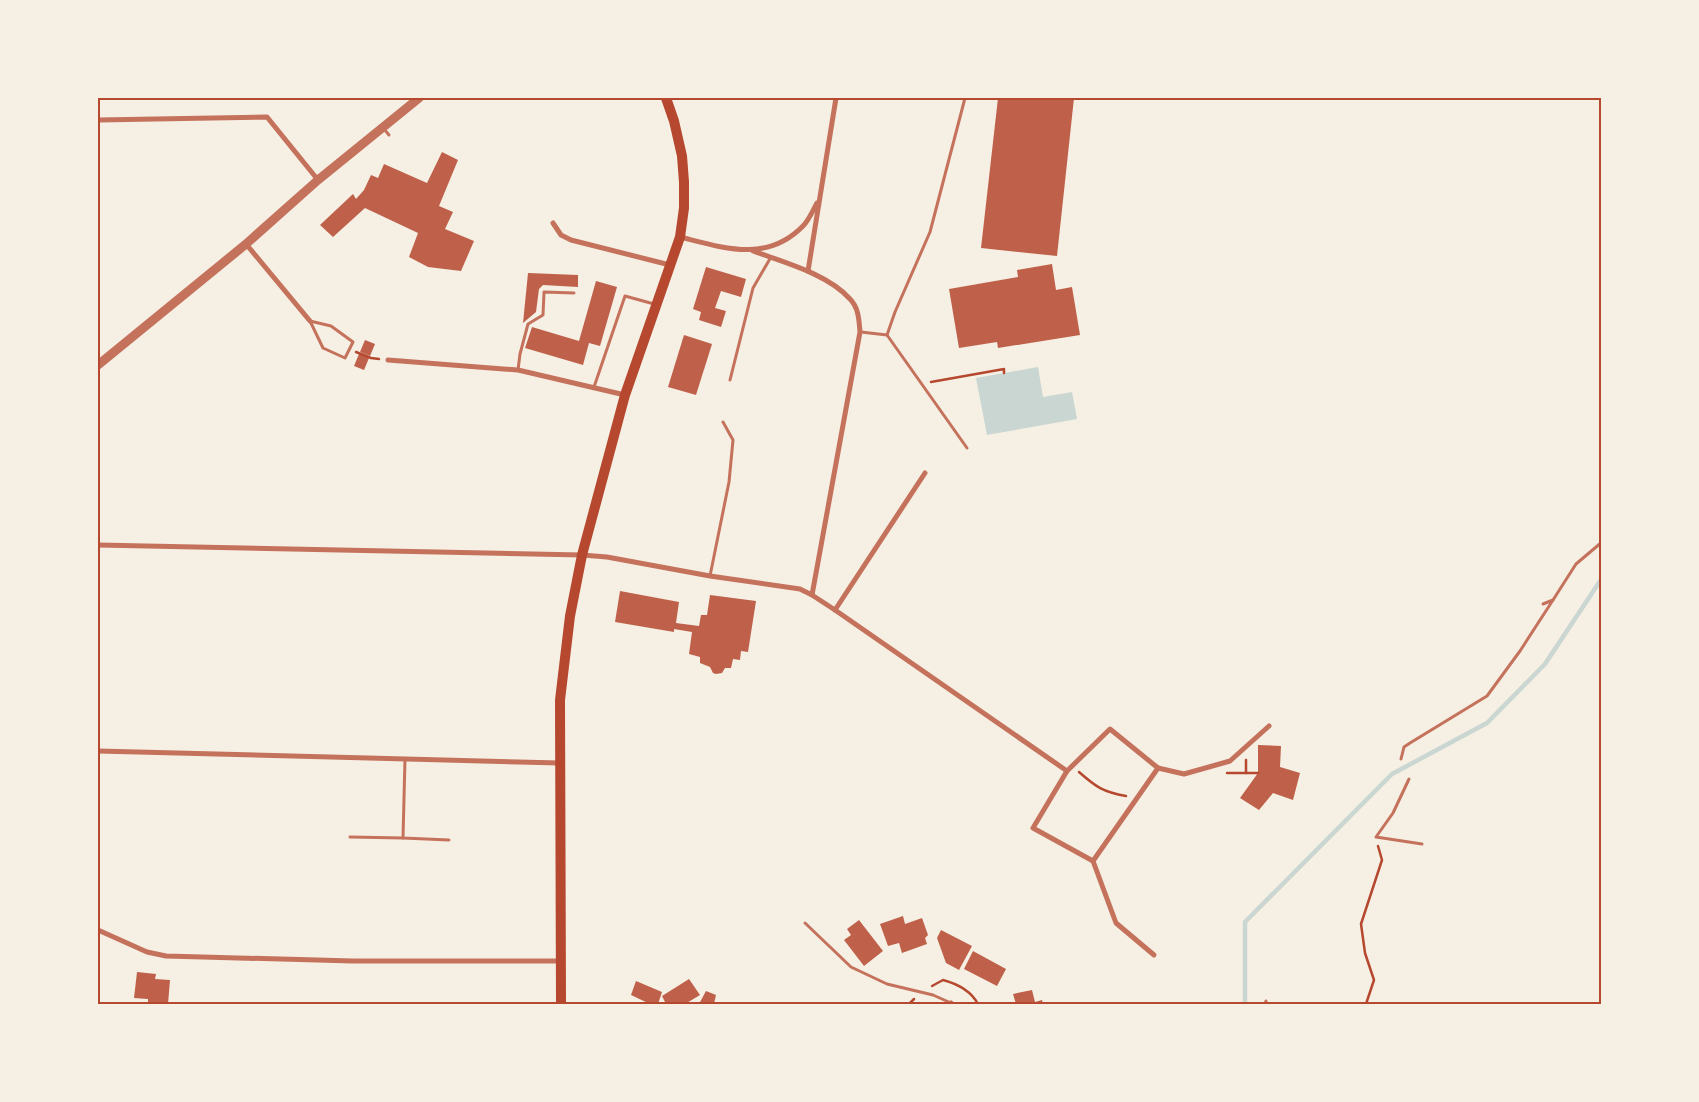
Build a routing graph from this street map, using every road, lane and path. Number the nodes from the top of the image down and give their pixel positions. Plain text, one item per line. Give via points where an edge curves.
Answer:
1 (419, 98) edge
2 (666, 98) edge
3 (836, 98) edge
4 (965, 98) edge
5 (98, 120) edge
6 (382, 126) junction
7 (389, 134) dead end
8 (318, 180) junction
9 (819, 200) junction
10 (553, 223) dead end
11 (680, 237) junction
12 (246, 244) junction
13 (753, 251) junction
14 (771, 257) junction
15 (670, 265) junction
16 (808, 271) junction
17 (574, 293) dead end
18 (657, 305) junction
19 (310, 321) junction
20 (860, 332) junction
21 (887, 335) junction
22 (350, 349) junction
23 (388, 360) joint
24 (98, 365) edge
25 (518, 370) junction
26 (1004, 373) dead end
27 (730, 380) dead end
28 (922, 384) junction
29 (594, 388) junction
30 (625, 396) junction
31 (723, 422) dead end
32 (967, 448) dead end
33 (925, 473) dead end
34 (1602, 542) edge
35 (98, 545) edge
36 (582, 556) junction
37 (710, 576) junction
38 (812, 594) junction
39 (1553, 600) junction
40 (1543, 604) dead end
41 (835, 610) junction
42 (1269, 726) dead end
43 (98, 751) edge
44 (1401, 759) dead end
45 (405, 760) junction
46 (560, 763) junction
47 (1072, 766) junction
48 (1158, 768) junction
49 (1067, 772) junction
50 (1409, 779) dead end
51 (1138, 797) junction
52 (350, 837) dead end
53 (1376, 837) junction
54 (403, 838) junction
55 (449, 840) dead end
56 (1422, 844) dead end
57 (1093, 861) junction
58 (805, 923) dead end
59 (98, 930) edge
60 (1154, 955) dead end
61 (562, 961) junction
62 (561, 1004) edge
63 (950, 1004) edge
64 (1366, 1004) edge

1 - 6 street
2 - 11 main road via 683,165 684,208
3 - 9 street
4 - 21 lane via 930,232
5 - 8 street via 267,117
6 - 7 lane
6 - 8 street
8 - 12 street
9 - 13 street via 804,225 791,236 776,245
9 - 16 street
10 - 15 street via 561,235 571,240
11 - 13 street
11 - 15 main road
12 - 19 street
12 - 24 street
13 - 14 street
14 - 16 street
14 - 27 lane via 753,288
15 - 18 main road
16 - 20 street via 851,300 859,315
17 - 25 lane via 544,292 543,315 528,324
18 - 29 lane via 625,296
18 - 30 main road
19 - 22 lane via 331,326 353,342
19 - 22 lane via 323,348 345,358
20 - 21 lane
20 - 38 street
21 - 28 lane
22 - 23 path via 371,358
23 - 25 street
25 - 29 street
26 - 28 path via 1004,368
28 - 32 lane
29 - 30 street
30 - 36 main road
31 - 37 lane via 733,440 729,482
33 - 41 street
34 - 39 lane via 1576,564
35 - 36 street
36 - 37 street via 607,557
36 - 46 main road via 570,616 560,700
37 - 38 street via 800,589
38 - 41 street
39 - 40 lane
39 - 44 lane via 1487,696 1404,747
41 - 49 street
42 - 48 street via 1230,761 1184,774
43 - 45 street
45 - 46 street
45 - 54 lane
46 - 61 main road
47 - 48 street via 1110,729
47 - 49 street
47 - 51 path via 1108,793
48 - 51 street
49 - 57 street via 1033,828
50 - 53 lane
51 - 57 street
52 - 54 lane
53 - 56 lane
53 - 64 path via 1382,860 1362,924 1365,953 1374,980
54 - 55 lane
57 - 60 street via 1116,923
58 - 63 lane via 851,967 887,984 933,995
59 - 61 street via 146,952 166,956 353,961
61 - 62 main road

